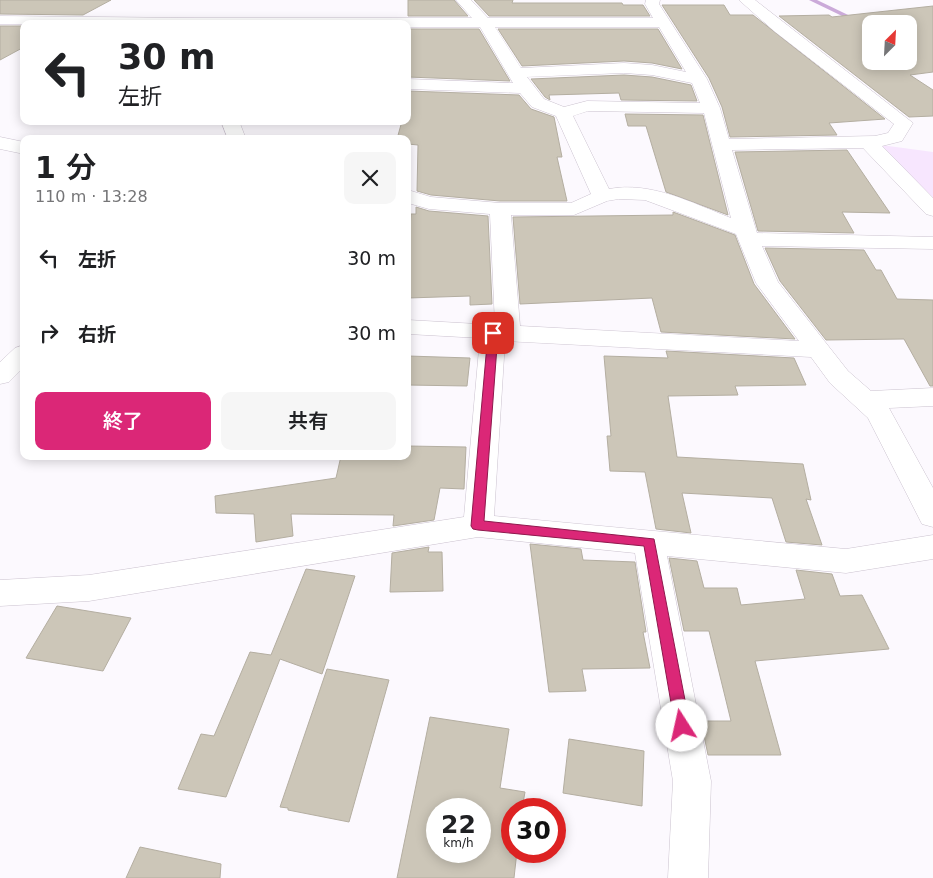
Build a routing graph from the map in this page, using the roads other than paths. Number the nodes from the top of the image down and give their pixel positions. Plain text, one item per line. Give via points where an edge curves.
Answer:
1 (463, 0) edge
2 (653, 0) edge
3 (746, 0) edge
4 (206, 8) dead end
5 (328, 8) dead end
6 (0, 20) edge
7 (20, 20) edge
8 (197, 20) edge
9 (325, 20) edge
10 (663, 22) junction
11 (411, 24) edge
12 (486, 24) junction
13 (516, 73) junction
14 (699, 79) junction
15 (411, 84) edge
16 (525, 88) junction
17 (711, 108) junction
18 (563, 113) junction
19 (868, 142) junction
20 (0, 143) edge
21 (721, 145) junction
22 (20, 147) edge
23 (602, 196) junction
24 (411, 197) edge
25 (500, 209) junction
26 (933, 210) edge
27 (747, 235) junction
28 (933, 243) edge
29 (411, 327) edge
30 (500, 333) junction
31 (819, 350) junction
32 (20, 357) edge
33 (0, 376) edge
34 (933, 397) edge
35 (865, 400) junction
36 (933, 516) edge
37 (478, 526) junction
38 (649, 542) junction
39 (933, 547) edge
40 (0, 593) edge
41 (688, 878) edge

1 - 12 street
2 - 10 street via 652,4
3 - 19 street via 904,123 895,137
4 - 8 street
5 - 9 street
6 - 7 street
10 - 12 street
10 - 14 street
11 - 12 street
12 - 13 street
13 - 14 street via 624,68
13 - 16 street
14 - 17 street
15 - 16 street
16 - 18 street via 538,102
17 - 18 street via 588,106
17 - 21 street
18 - 23 street
19 - 21 street
19 - 26 street
20 - 22 street
21 - 27 street
23 - 25 street via 574,209
23 - 27 street via 648,194
24 - 25 street via 429,203
25 - 30 street
27 - 28 street
27 - 31 street via 767,282
29 - 30 street
30 - 31 street
30 - 37 street
31 - 35 street via 840,377
32 - 33 street
34 - 35 street
35 - 36 street via 879,413
37 - 38 street
37 - 40 street via 89,588
38 - 39 street via 846,560
38 - 41 street via 692,781

